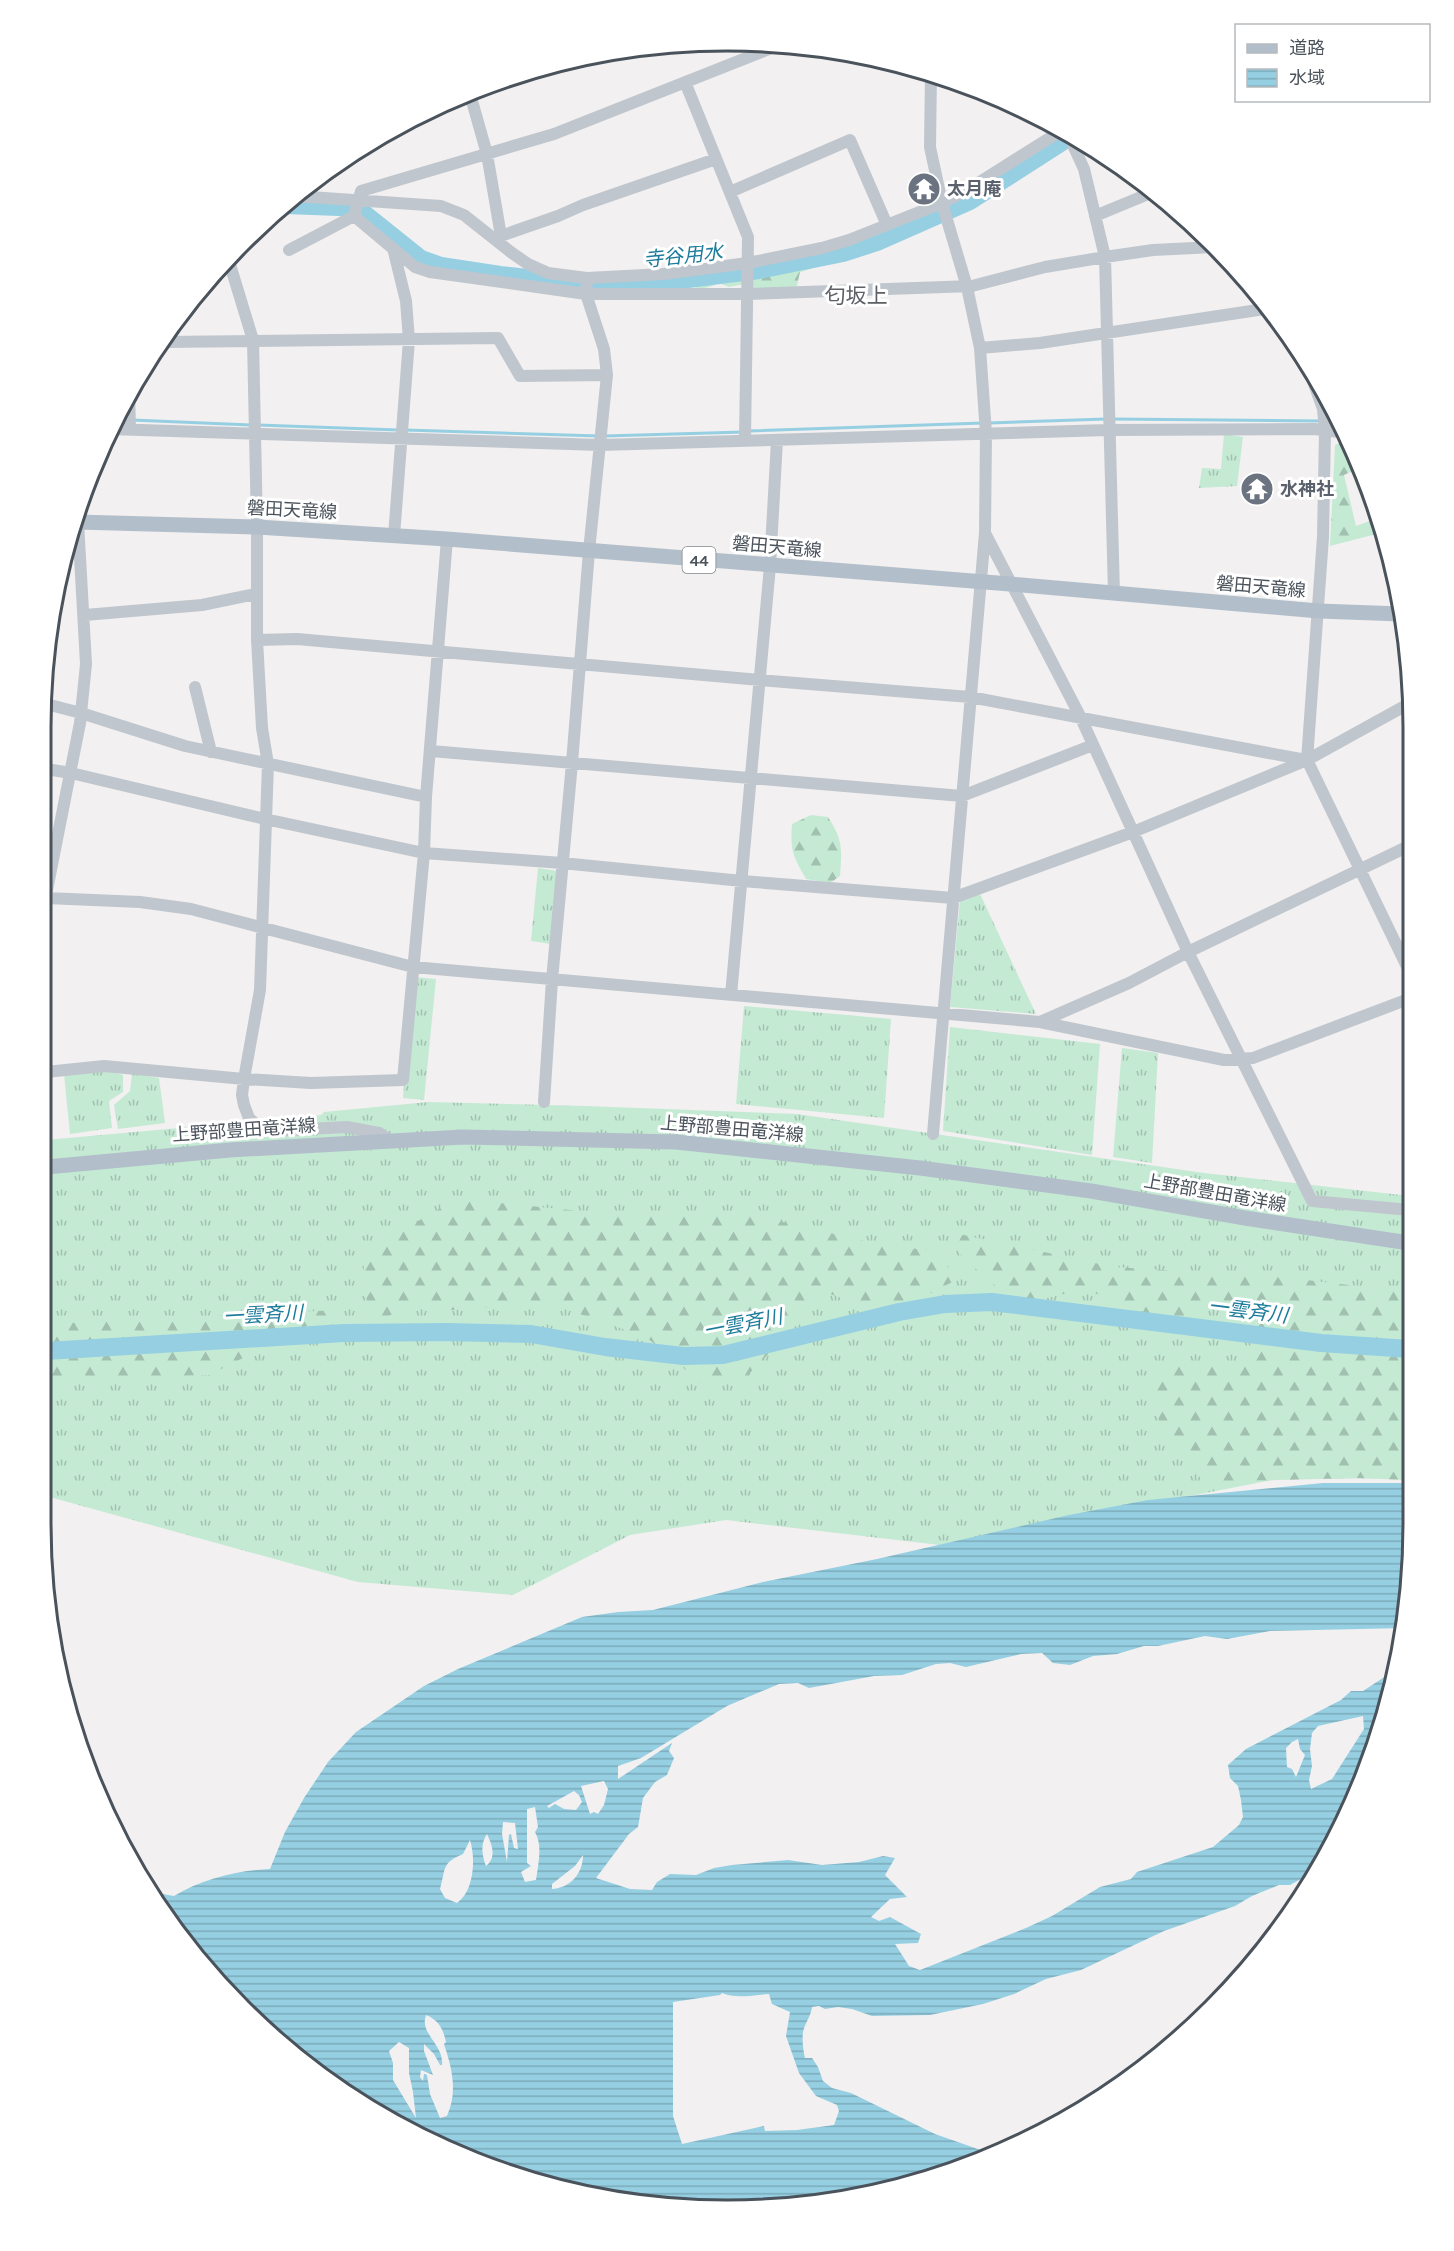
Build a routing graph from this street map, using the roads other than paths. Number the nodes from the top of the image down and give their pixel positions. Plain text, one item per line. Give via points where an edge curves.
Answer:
1 (761, 52) edge
2 (685, 82) junction
3 (931, 83) edge
4 (472, 101) edge
5 (1053, 136) edge
6 (1074, 148) edge
7 (488, 154) junction
8 (716, 159) junction
9 (730, 192) junction
10 (1144, 196) edge
11 (308, 197) edge
12 (358, 200) junction
13 (942, 203) junction
14 (354, 216) junction
15 (1095, 216) junction
16 (887, 225) junction
17 (498, 237) junction
18 (393, 248) junction
19 (1204, 248) edge
20 (289, 250) dead end
21 (1105, 257) junction
22 (748, 264) junction
23 (231, 268) edge
24 (587, 278) junction
25 (967, 286) junction
26 (586, 294) junction
27 (748, 294) junction
28 (1259, 310) edge
29 (1106, 334) junction
30 (253, 340) junction
31 (409, 340) junction
32 (172, 342) edge
33 (980, 348) junction
34 (607, 375) junction
35 (1323, 410) edge
36 (130, 412) edge
37 (120, 430) edge
38 (130, 430) junction
39 (1108, 430) junction
40 (1325, 431) junction
41 (1335, 432) edge
42 (255, 434) junction
43 (986, 434) junction
44 (401, 438) junction
45 (777, 440) junction
46 (745, 441) junction
47 (600, 445) junction
48 (83, 522) edge
49 (257, 527) junction
50 (985, 533) junction
51 (79, 536) edge
52 (394, 536) junction
53 (447, 539) junction
54 (589, 551) junction
55 (770, 566) junction
56 (980, 583) junction
57 (1010, 584) junction
58 (256, 594) junction
59 (1114, 594) junction
60 (1319, 611) junction
61 (1393, 614) edge
62 (85, 615) junction
63 (257, 640) junction
64 (438, 653) junction
65 (579, 664) junction
66 (760, 680) junction
67 (195, 687) dead end
68 (970, 697) junction
69 (51, 705) edge
70 (1403, 707) edge
71 (81, 712) junction
72 (1080, 716) junction
73 (1094, 745) junction
74 (431, 751) junction
75 (211, 752) junction
76 (1307, 760) junction
77 (572, 763) junction
78 (268, 764) junction
79 (51, 771) edge
80 (71, 773) junction
81 (750, 778) junction
82 (962, 796) junction
83 (426, 797) junction
84 (265, 819) junction
85 (1133, 832) junction
86 (1403, 849) edge
87 (424, 853) junction
88 (562, 863) junction
89 (1359, 870) junction
90 (51, 872) edge
91 (742, 881) junction
92 (51, 897) edge
93 (954, 898) junction
94 (262, 926) junction
95 (1188, 952) junction
96 (1403, 959) edge
97 (413, 967) junction
98 (552, 980) junction
99 (732, 995) junction
100 (1403, 1001) edge
101 (943, 1013) junction
102 (1041, 1022) junction
103 (1241, 1060) junction
104 (51, 1071) edge
105 (244, 1079) junction
106 (544, 1102) dead end
107 (933, 1134) dead end
108 (389, 1140) junction
109 (51, 1167) edge
110 (1403, 1209) edge
111 (1403, 1242) edge

1 - 2 street
2 - 7 street via 554,134
2 - 8 street
3 - 13 street via 930,147
4 - 7 street
5 - 13 street
6 - 15 street via 1084,169
7 - 12 street via 361,191
7 - 17 street
8 - 9 street
8 - 17 street
9 - 16 street via 850,140
9 - 22 street via 748,237
10 - 15 street
11 - 12 street
12 - 14 street
12 - 17 street via 441,206 464,215
13 - 16 street
13 - 25 street
14 - 18 street
14 - 20 street
15 - 21 street
16 - 22 street via 822,248
17 - 24 street via 528,264 548,273
18 - 26 street via 415,267 430,272
18 - 31 street via 406,301
19 - 21 street
21 - 25 street
21 - 29 street
22 - 24 street
22 - 27 street
23 - 30 street
24 - 26 street
25 - 27 street
25 - 33 street
26 - 27 street
26 - 34 street via 604,349
27 - 46 street
28 - 29 street
29 - 33 street
29 - 39 street
30 - 31 street
30 - 32 street
30 - 42 street
31 - 34 street via 498,338 520,376
31 - 44 street
33 - 43 street
34 - 47 street
35 - 40 street
36 - 38 street
37 - 38 street
38 - 42 street
39 - 40 street
39 - 43 street
39 - 59 street
40 - 41 street
40 - 60 street
42 - 44 street
42 - 49 street
43 - 45 street
43 - 50 street
44 - 47 street
44 - 52 street
45 - 46 street
45 - 55 street
46 - 47 street
47 - 54 street
48 - 49 main road, 磐田天竜線 / 44
49 - 52 main road, 磐田天竜線 / 44
49 - 58 street
50 - 56 street
50 - 57 street
51 - 62 street
52 - 53 main road, 磐田天竜線 / 44
53 - 54 main road, 磐田天竜線 / 44
53 - 64 street
54 - 55 main road, 磐田天竜線 / 44
54 - 65 street
55 - 56 main road, 磐田天竜線 / 44
55 - 66 street
56 - 57 main road, 磐田天竜線 / 44
56 - 68 street
57 - 59 main road, 磐田天竜線 / 44
57 - 72 street
58 - 62 street via 202,605
58 - 63 street
59 - 60 main road, 磐田天竜線 / 44
60 - 61 main road, 磐田天竜線 / 44
60 - 76 street
62 - 71 street via 86,664
63 - 64 street via 297,639
63 - 78 street
64 - 65 street
64 - 74 street
65 - 66 street
65 - 77 street
66 - 68 street
66 - 81 street
67 - 75 street
68 - 72 street
68 - 82 street
69 - 71 street
70 - 76 street
71 - 75 street
71 - 80 street
72 - 73 street
72 - 76 street
73 - 82 street
73 - 85 street
74 - 77 street
74 - 83 street
75 - 78 street
76 - 85 street
76 - 89 street
77 - 81 street
77 - 88 street
78 - 83 street
78 - 84 street
79 - 80 street
80 - 84 street
80 - 90 street
81 - 82 street
81 - 91 street
82 - 93 street
83 - 87 street
84 - 87 street
84 - 94 street
85 - 93 street
85 - 95 street
86 - 89 street
87 - 88 street
87 - 97 street
88 - 91 street
88 - 98 street
89 - 95 street
89 - 96 street
91 - 93 street
91 - 99 street
92 - 94 street via 157,904
93 - 101 street
94 - 97 street
94 - 105 street via 260,990
95 - 102 street via 1114,991
95 - 103 street
97 - 98 street
97 - 105 street via 403,1080 311,1083
98 - 99 street
98 - 106 street
99 - 101 street
100 - 103 street
101 - 102 street
101 - 107 street
102 - 103 street via 1224,1060
103 - 110 street via 1312,1201
104 - 105 street via 104,1066
105 - 108 street via 244,1105 249,1118 259,1127 271,1131 346,1127 379,1133
108 - 109 main road, 上野部豊田竜洋線
108 - 111 main road, 上野部豊田竜洋線 via 463,1137 676,1142 920,1167

